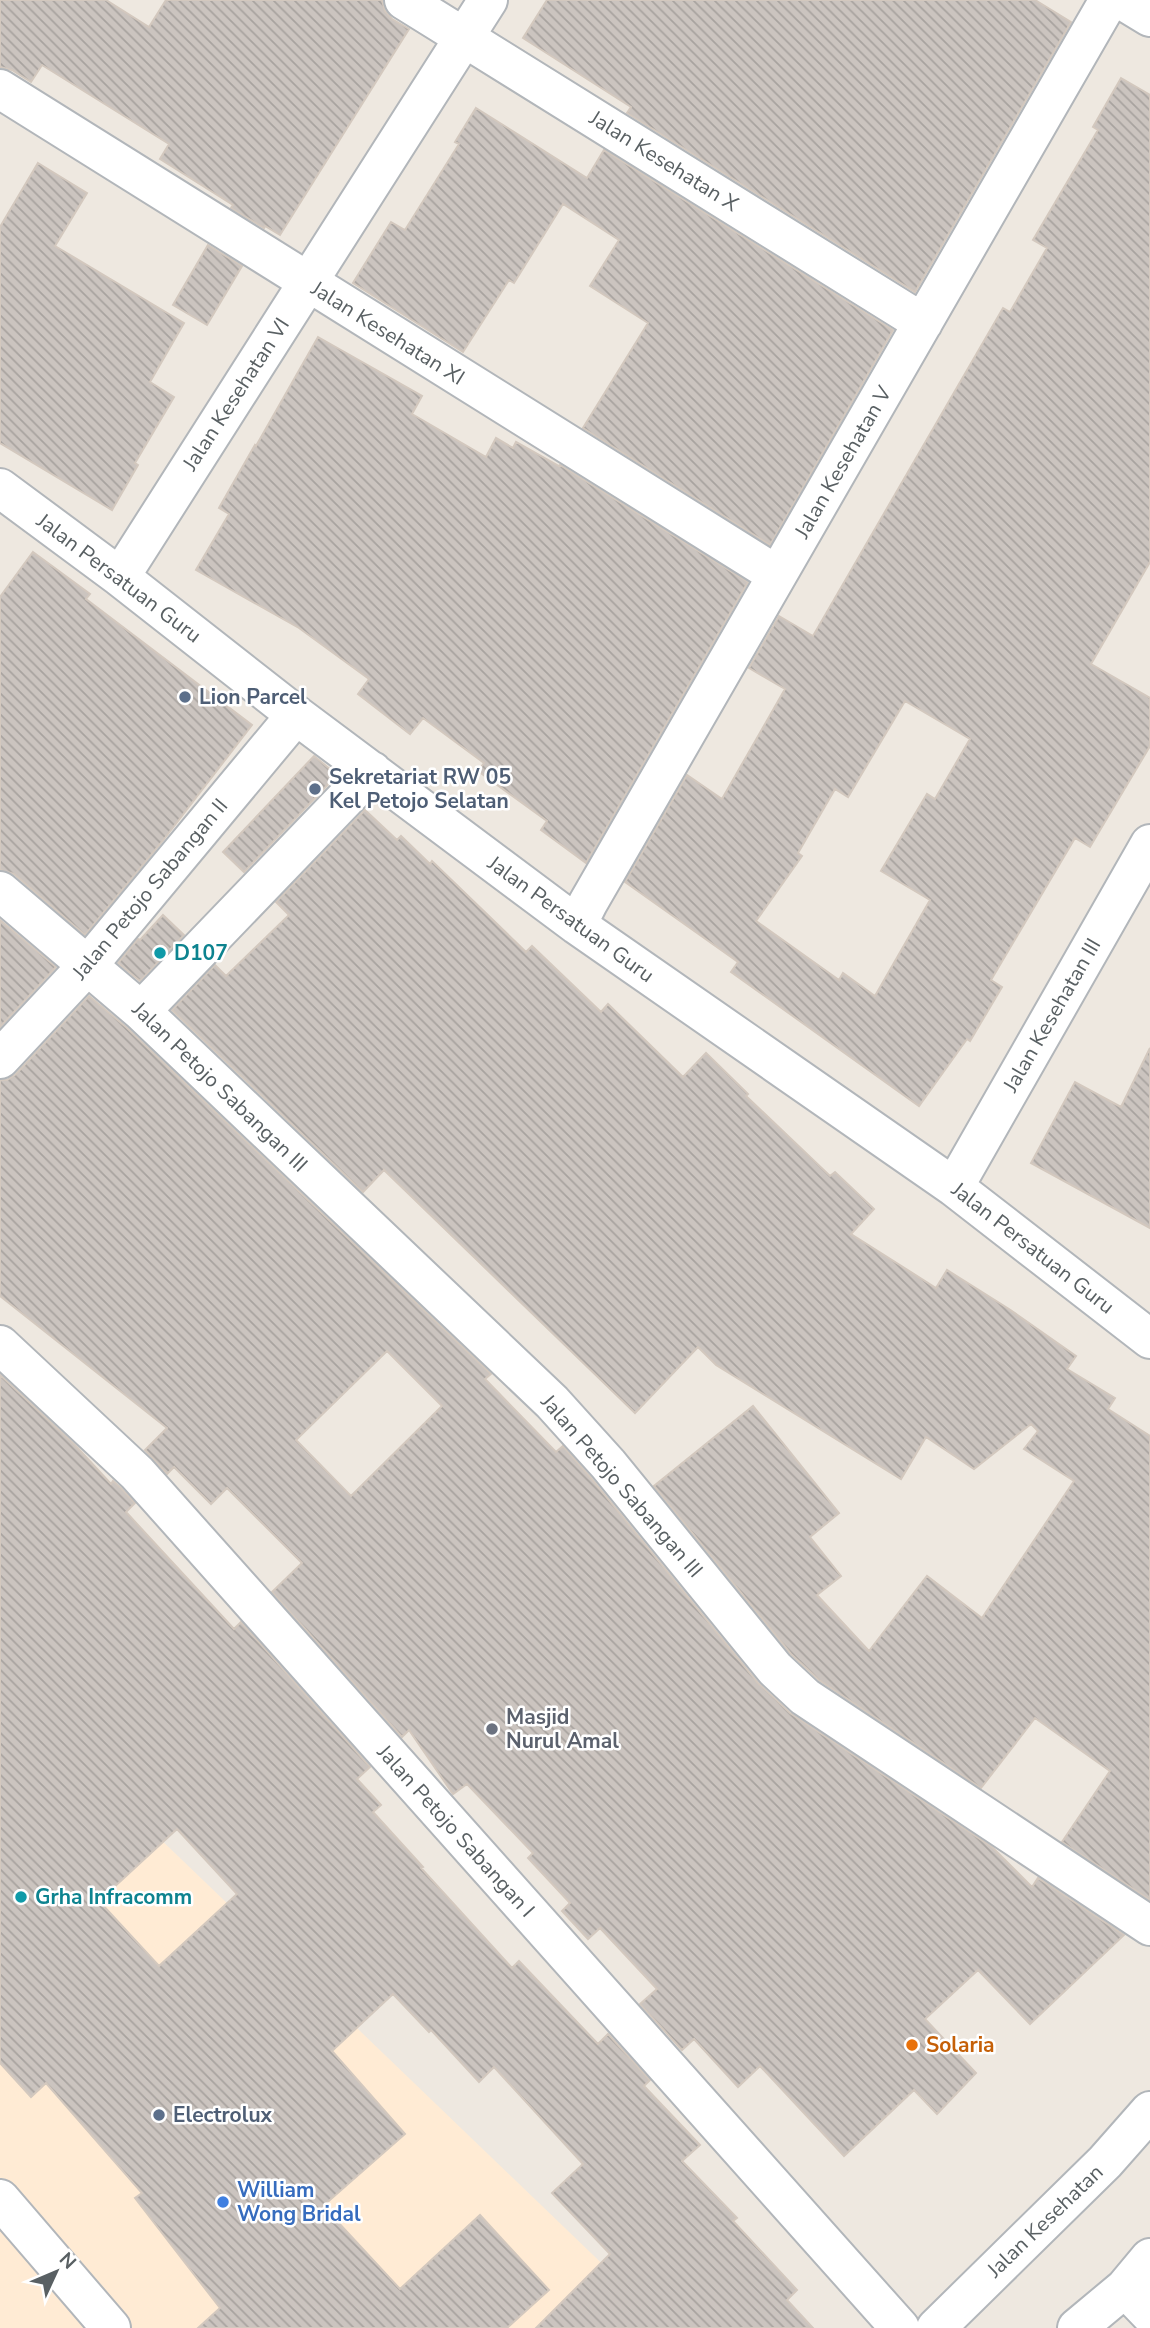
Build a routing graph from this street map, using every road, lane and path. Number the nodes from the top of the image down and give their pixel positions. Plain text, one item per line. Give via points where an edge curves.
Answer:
1 (404, 0) edge
2 (488, 0) edge
3 (1109, 0) edge
4 (1122, 0) edge
5 (1150, 16) edge
6 (464, 37) junction
7 (0, 89) edge
8 (307, 282) junction
9 (923, 323) junction
10 (0, 488) edge
11 (777, 575) junction
12 (120, 577) junction
13 (296, 715) junction
14 (372, 771) junction
15 (1150, 844) edge
16 (0, 891) edge
17 (577, 925) junction
18 (88, 965) junction
19 (141, 1011) junction
20 (0, 1059) edge
21 (954, 1187) junction
22 (1150, 1339) edge
23 (0, 1345) edge
24 (1150, 1926) edge
25 (1150, 2111) edge
26 (0, 2199) edge
27 (1150, 2258) edge
28 (1138, 2301) edge
29 (111, 2328) edge
30 (900, 2328) edge
31 (936, 2328) edge
32 (1077, 2328) edge

1 - 6 street, Jalan Kesehatan X
2 - 6 street, Jalan Kesehatan VI
3 - 9 street, Jalan Kesehatan V
4 - 5 street
6 - 8 street, Jalan Kesehatan VI
6 - 9 street, Jalan Kesehatan X
7 - 8 street, Jalan Kesehatan XI
8 - 11 street, Jalan Kesehatan XI
8 - 12 street, Jalan Kesehatan VI
9 - 11 street, Jalan Kesehatan V
10 - 12 street, Jalan Persatuan Guru
11 - 17 street, Jalan Kesehatan V
12 - 13 street, Jalan Persatuan Guru
13 - 14 street, Jalan Persatuan Guru
13 - 18 street, Jalan Petojo Sabangan II
14 - 17 street, Jalan Persatuan Guru
14 - 19 street
15 - 21 street, Jalan Kesehatan III
16 - 18 street, Jalan Petojo Sabangan III
17 - 21 street, Jalan Persatuan Guru
18 - 19 street, Jalan Petojo Sabangan III
18 - 20 street, Jalan Petojo Sabangan II
19 - 24 street, Jalan Petojo Sabangan III via 552,1402 791,1685
21 - 22 street, Jalan Persatuan Guru
23 - 30 street, Jalan Petojo Sabangan I via 137,1474
25 - 31 street, Jalan Kesehatan via 1105,2162
26 - 29 street
27 - 28 street
28 - 32 street

